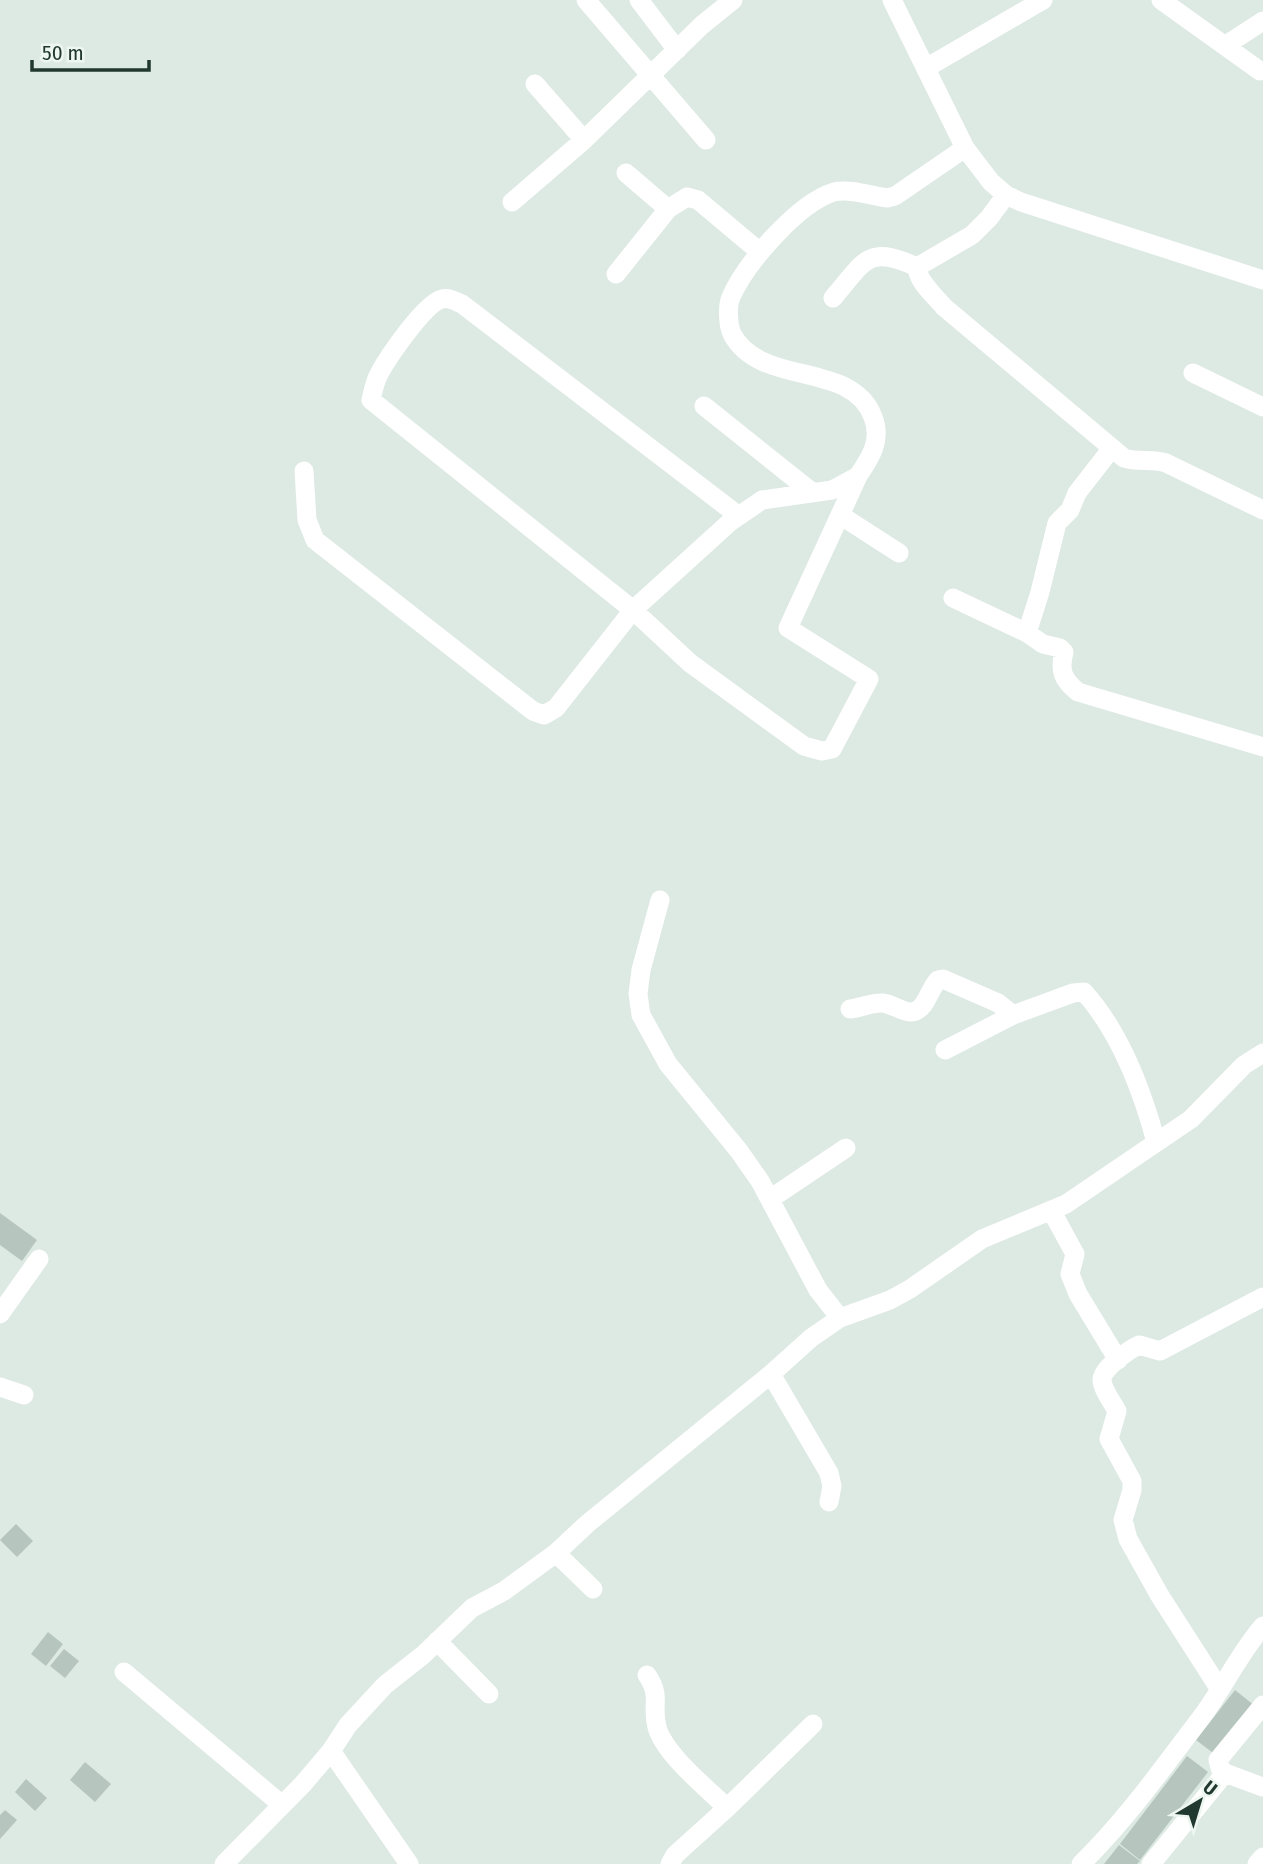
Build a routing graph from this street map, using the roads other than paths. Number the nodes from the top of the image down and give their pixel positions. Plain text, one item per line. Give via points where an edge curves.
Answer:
1 (586, 0) edge
2 (639, 0) edge
3 (733, 0) edge
4 (892, 0) edge
5 (1042, 0) edge
6 (1165, 1) edge
7 (1014, 6) edge
8 (1263, 21) edge
9 (1226, 44) junction
10 (677, 50) junction
11 (923, 62) junction
12 (1260, 71) dead end
13 (651, 75) junction
14 (535, 84) dead end
15 (584, 140) junction
16 (706, 140) dead end
17 (965, 148) junction
18 (626, 173) dead end
19 (1006, 195) junction
20 (512, 202) dead end
21 (668, 209) junction
22 (760, 252) junction
23 (917, 267) junction
24 (616, 274) dead end
25 (1263, 280) edge
26 (833, 298) dead end
27 (1193, 373) dead end
28 (704, 406) dead end
29 (1263, 407) edge
30 (1112, 448) junction
31 (304, 471) dead end
32 (858, 476) junction
33 (814, 493) junction
34 (1263, 510) edge
35 (840, 515) junction
36 (739, 516) junction
37 (899, 553) dead end
38 (953, 598) dead end
39 (633, 610) junction
40 (1027, 633) junction
41 (1263, 747) edge
42 (660, 900) dead end
43 (850, 1009) dead end
44 (1013, 1015) junction
45 (945, 1050) dead end
46 (1263, 1053) edge
47 (1156, 1142) junction
48 (846, 1148) dead end
49 (770, 1199) junction
50 (1051, 1210) junction
51 (39, 1259) dead end
52 (1263, 1297) edge
53 (0, 1314) edge
54 (841, 1318) junction
55 (1118, 1360) junction
56 (771, 1374) junction
57 (0, 1387) edge
58 (24, 1395) dead end
59 (829, 1502) dead end
60 (555, 1553) junction
61 (593, 1589) dead end
62 (1263, 1626) edge
63 (437, 1641) junction
64 (124, 1672) dead end
65 (646, 1675) dead end
66 (1219, 1688) junction
67 (489, 1694) dead end
68 (1263, 1705) edge
69 (813, 1724) dead end
70 (331, 1751) junction
71 (1225, 1773) junction
72 (1263, 1787) edge
73 (281, 1804) junction
74 (727, 1808) junction
75 (1263, 1857) edge
76 (223, 1864) edge
77 (409, 1864) edge
78 (670, 1864) edge
79 (1081, 1864) edge
80 (1151, 1864) edge
81 (1257, 1864) edge

1 - 13 street
2 - 10 street
3 - 10 street
4 - 11 street
5 - 7 street
6 - 9 street
7 - 11 street
8 - 9 street
9 - 12 street
10 - 13 street
11 - 17 street
13 - 15 street
13 - 16 street
14 - 15 street
15 - 20 street
17 - 19 street
17 - 22 street via 895,196 837,191 823,197 796,215
18 - 21 street
19 - 23 street via 972,235
19 - 25 street
21 - 22 street via 687,197 698,200
21 - 24 street
22 - 32 street via 730,298 731,332 746,352 762,362 836,383 862,399 871,410 877,440
23 - 26 street via 895,257 870,257
23 - 30 street via 918,275 944,307
27 - 29 street
28 - 33 street
30 - 34 street via 1132,461 1166,463
30 - 40 street via 1058,523
31 - 39 street via 307,520 316,540 533,711 544,715 556,708
32 - 33 street via 832,490
32 - 35 street
33 - 36 street via 762,500
35 - 37 street
35 - 39 street via 789,628 869,679 832,749 804,747 690,663
36 - 39 street
36 - 39 street via 462,304 444,298 434,302 399,342 378,375 370,400
38 - 40 street
40 - 41 street via 1064,652 1061,674 1078,692
42 - 49 street via 641,970 640,1016 668,1064 739,1151
43 - 44 street via 885,1003 913,1012 943,979 998,1003
44 - 45 street
44 - 47 street via 1084,992 1133,1073
46 - 47 street via 1244,1065 1191,1119
47 - 50 street
48 - 49 street
49 - 54 street via 818,1290
50 - 54 street via 982,1239 890,1300
50 - 55 street via 1075,1254 1070,1274 1078,1294
51 - 53 street
52 - 55 street via 1160,1351 1139,1345
54 - 56 street
55 - 66 street via 1105,1371 1102,1383 1117,1411 1109,1439 1132,1481 1125,1529 1160,1597
56 - 59 street via 829,1473
56 - 60 street
57 - 58 street
60 - 61 street
60 - 63 street via 504,1591 472,1608
62 - 66 street
63 - 67 street
63 - 70 street via 385,1685
64 - 73 street
65 - 74 street via 655,1689 656,1726 664,1741
66 - 79 street via 1150,1786
68 - 71 street via 1218,1760
69 - 74 street
70 - 73 street
70 - 77 street
71 - 72 street
71 - 80 street
73 - 76 street
74 - 78 street
75 - 81 street

